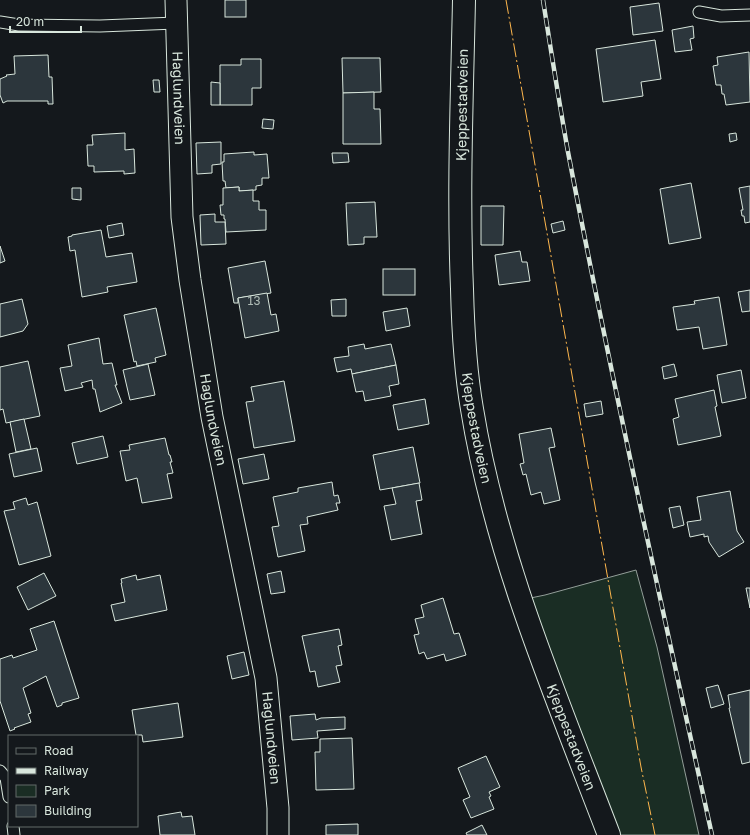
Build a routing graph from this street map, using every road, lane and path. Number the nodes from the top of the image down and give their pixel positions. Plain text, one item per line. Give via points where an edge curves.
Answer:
1 (176, 0) edge
2 (464, 0) edge
3 (699, 12) dead end
4 (750, 15) edge
5 (0, 22) edge
6 (176, 23) junction
7 (0, 772) edge
8 (8, 791) edge
9 (278, 835) edge
10 (609, 835) edge

1 - 6 street, Haglundveien
2 - 10 main road, Kjeppestadveien via 460,256 464,336 472,409 486,482 508,560 537,645
3 - 4 lane via 721,16
5 - 6 lane via 19,25 100,26
6 - 9 street, Haglundveien via 182,217 212,417 266,678 278,808
7 - 8 lane via 6,778

